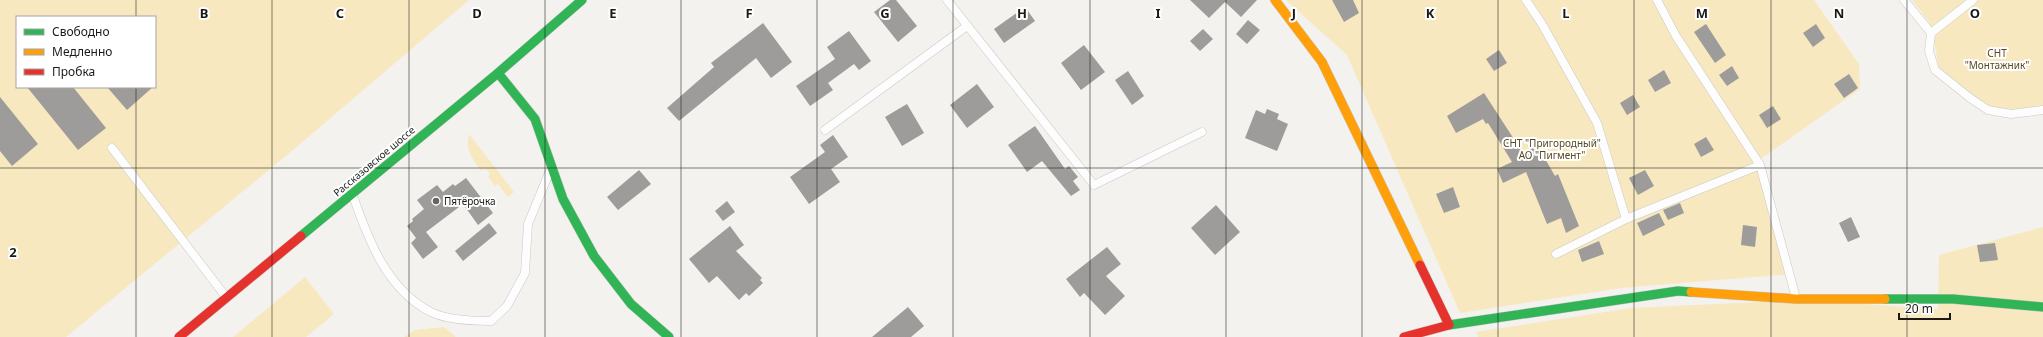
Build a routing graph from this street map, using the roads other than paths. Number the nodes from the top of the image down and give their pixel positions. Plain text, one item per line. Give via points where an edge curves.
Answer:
1 (582, 0) edge
2 (947, 0) edge
3 (1275, 0) edge
4 (1526, 0) edge
5 (1658, 0) edge
6 (1904, 0) edge
7 (1973, 0) edge
8 (967, 26) junction
9 (1931, 32) junction
10 (498, 73) junction
11 (2043, 110) edge
12 (825, 130) dead end
13 (1202, 132) dead end
14 (112, 148) dead end
15 (1760, 165) junction
16 (552, 167) junction
17 (353, 193) junction
18 (1626, 219) junction
19 (1556, 254) dead end
20 (227, 297) junction
21 (1796, 299) junction
22 (2043, 307) edge
23 (1451, 328) junction
24 (179, 337) edge
25 (669, 337) edge
26 (1404, 337) edge

1 - 10 street, Рассказовское шоссе
2 - 8 lane
3 - 23 street via 1322,62
4 - 18 lane via 1597,123
5 - 15 lane via 1676,36
6 - 9 lane
7 - 9 lane
8 - 12 lane
8 - 13 lane via 1094,185
9 - 11 lane via 1929,51 1935,70 1970,98 1988,110 2011,114
10 - 16 street via 536,119
10 - 17 street, Рассказовское шоссе
14 - 20 lane
15 - 18 lane
15 - 21 lane
16 - 17 lane via 528,224 525,273 508,306 491,321 463,321 432,313 416,302 382,265 368,237
16 - 25 street via 563,199 594,256 631,304
17 - 20 street, Рассказовское шоссе
18 - 19 lane
20 - 24 street, Рассказовское шоссе
21 - 22 street via 1953,299
21 - 23 street via 1678,290
23 - 26 street

